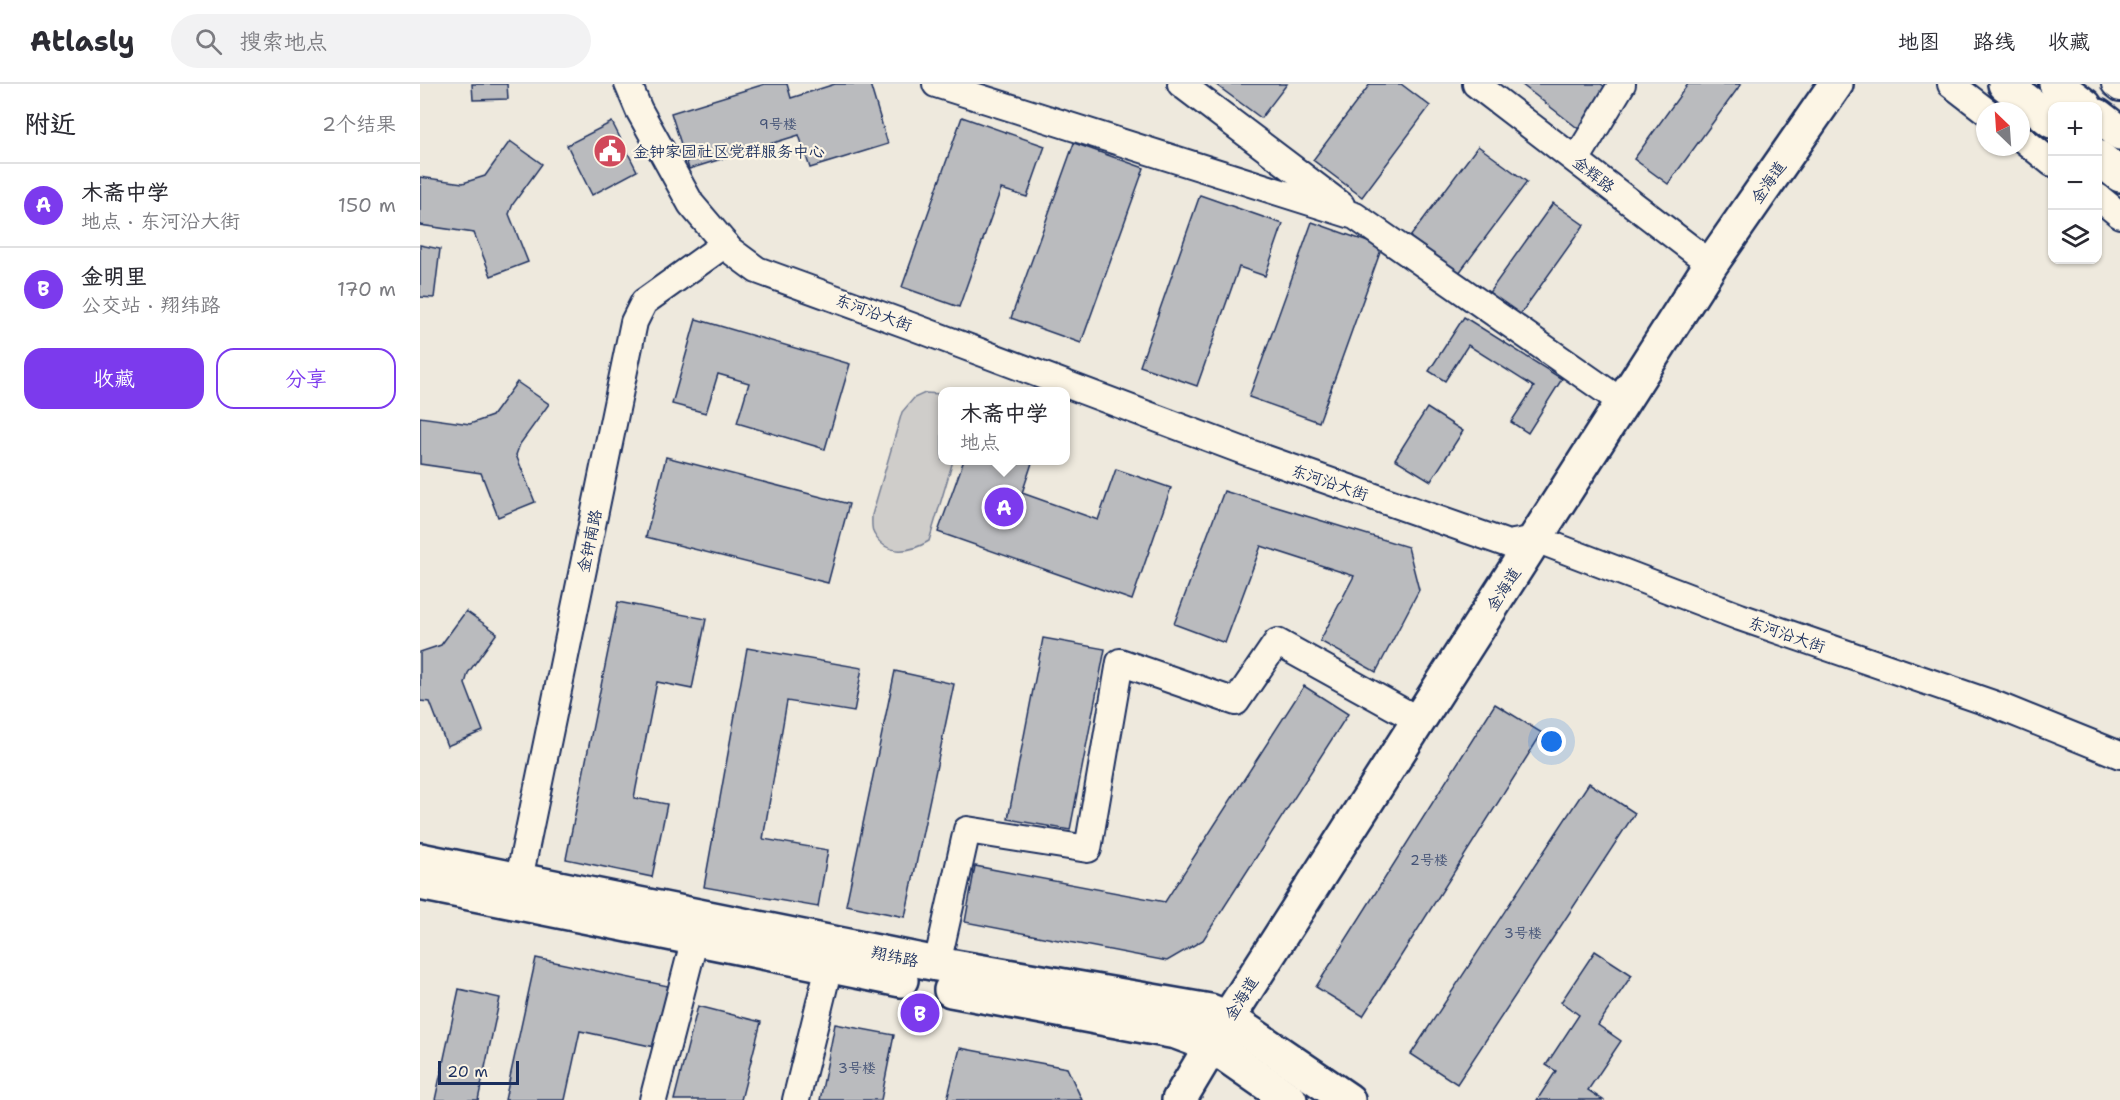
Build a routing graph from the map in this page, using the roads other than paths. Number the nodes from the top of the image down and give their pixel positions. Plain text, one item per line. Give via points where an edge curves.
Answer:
1 (628, 84) edge
2 (936, 84) edge
3 (1181, 84) edge
4 (1476, 84) edge
5 (1622, 84) edge
6 (1809, 84) edge
7 (1836, 84) edge
8 (1951, 84) edge
9 (2005, 84) edge
10 (2056, 84) edge
11 (2115, 84) edge
12 (2120, 87) edge
13 (991, 91) edge
14 (2080, 102) edge
15 (1976, 103) edge
16 (2048, 119) edge
17 (2102, 120) edge
18 (2120, 133) edge
19 (2030, 145) edge
20 (1576, 160) junction
21 (2048, 160) edge
22 (2102, 161) edge
23 (2120, 175) edge
24 (2102, 201) edge
25 (2120, 215) edge
26 (1355, 216) junction
27 (725, 244) junction
28 (1704, 259) junction
29 (1615, 398) junction
30 (1522, 542) junction
31 (1410, 716) junction
32 (2120, 755) edge
33 (420, 860) edge
34 (519, 879) junction
35 (420, 883) edge
36 (695, 938) junction
37 (937, 964) junction
38 (829, 966) junction
39 (1211, 1028) junction
40 (653, 1100) edge
41 (796, 1100) edge
42 (1159, 1100) edge
43 (1179, 1100) edge
44 (1290, 1100) edge
45 (1348, 1100) edge

1 - 27 street, 东河沿大街 via 691,204
2 - 13 street
3 - 26 street
4 - 20 street, 金辉路
5 - 20 street
6 - 28 street
7 - 28 street, 金海道
8 - 15 street
9 - 16 street
10 - 14 street
11 - 12 street
13 - 26 street
17 - 18 street
19 - 21 street
20 - 28 street, 金辉路
22 - 23 street
24 - 25 street
26 - 29 street
27 - 30 street, 东河沿大街 via 757,270 1241,450
27 - 34 street, 金钟南路 via 644,303 634,322
28 - 29 street, 金海道
29 - 30 street, 金海道
30 - 31 street, 金海道
30 - 32 street, 东河沿大街 via 1996,705
31 - 37 street via 1277,642 1236,702 1120,662 1088,849 967,830
31 - 39 street, 金海道
33 - 34 street, 翔纬路
34 - 37 street, 翔纬路
35 - 36 street, 翔纬路
36 - 38 street, 翔纬路
36 - 40 street
37 - 39 street, 翔纬路
38 - 39 street, 翔纬路 via 1176,1032
38 - 41 street
39 - 42 street
39 - 43 street, 金海道
39 - 44 street, 翔纬路
39 - 45 street, 翔纬路

